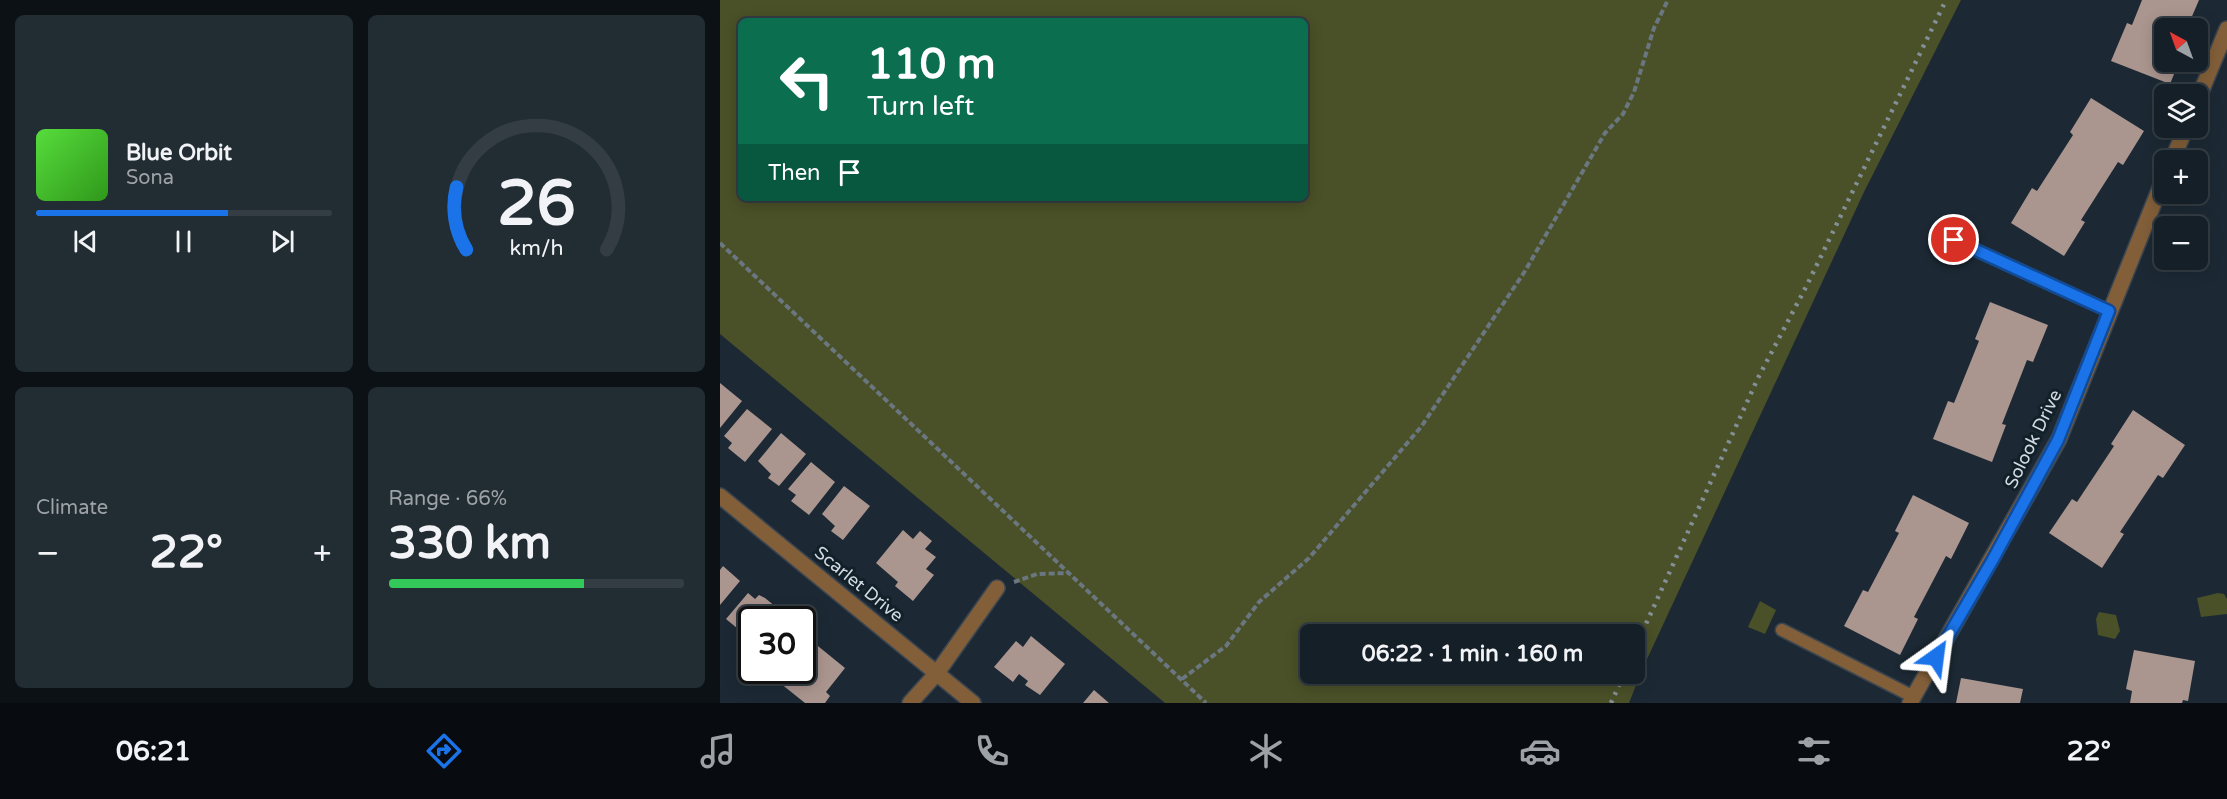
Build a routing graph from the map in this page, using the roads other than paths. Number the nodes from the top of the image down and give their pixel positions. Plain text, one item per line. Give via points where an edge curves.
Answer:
1 (2227, 29) edge
2 (2204, 84) edge
3 (2154, 202) edge
4 (1954, 240) dead end
5 (2109, 311) junction
6 (720, 496) edge
7 (997, 588) road end
8 (1782, 630) dead end
9 (937, 673) junction
10 (1911, 700) edge
11 (910, 703) edge
12 (973, 703) edge

1 - 2 street
3 - 5 street, Solook Drive
4 - 5 lane
5 - 10 street, Solook Drive via 2058,440
6 - 9 street, Scarlet Drive
7 - 9 street
8 - 10 lane
9 - 11 street
9 - 12 street, Scarlet Drive

